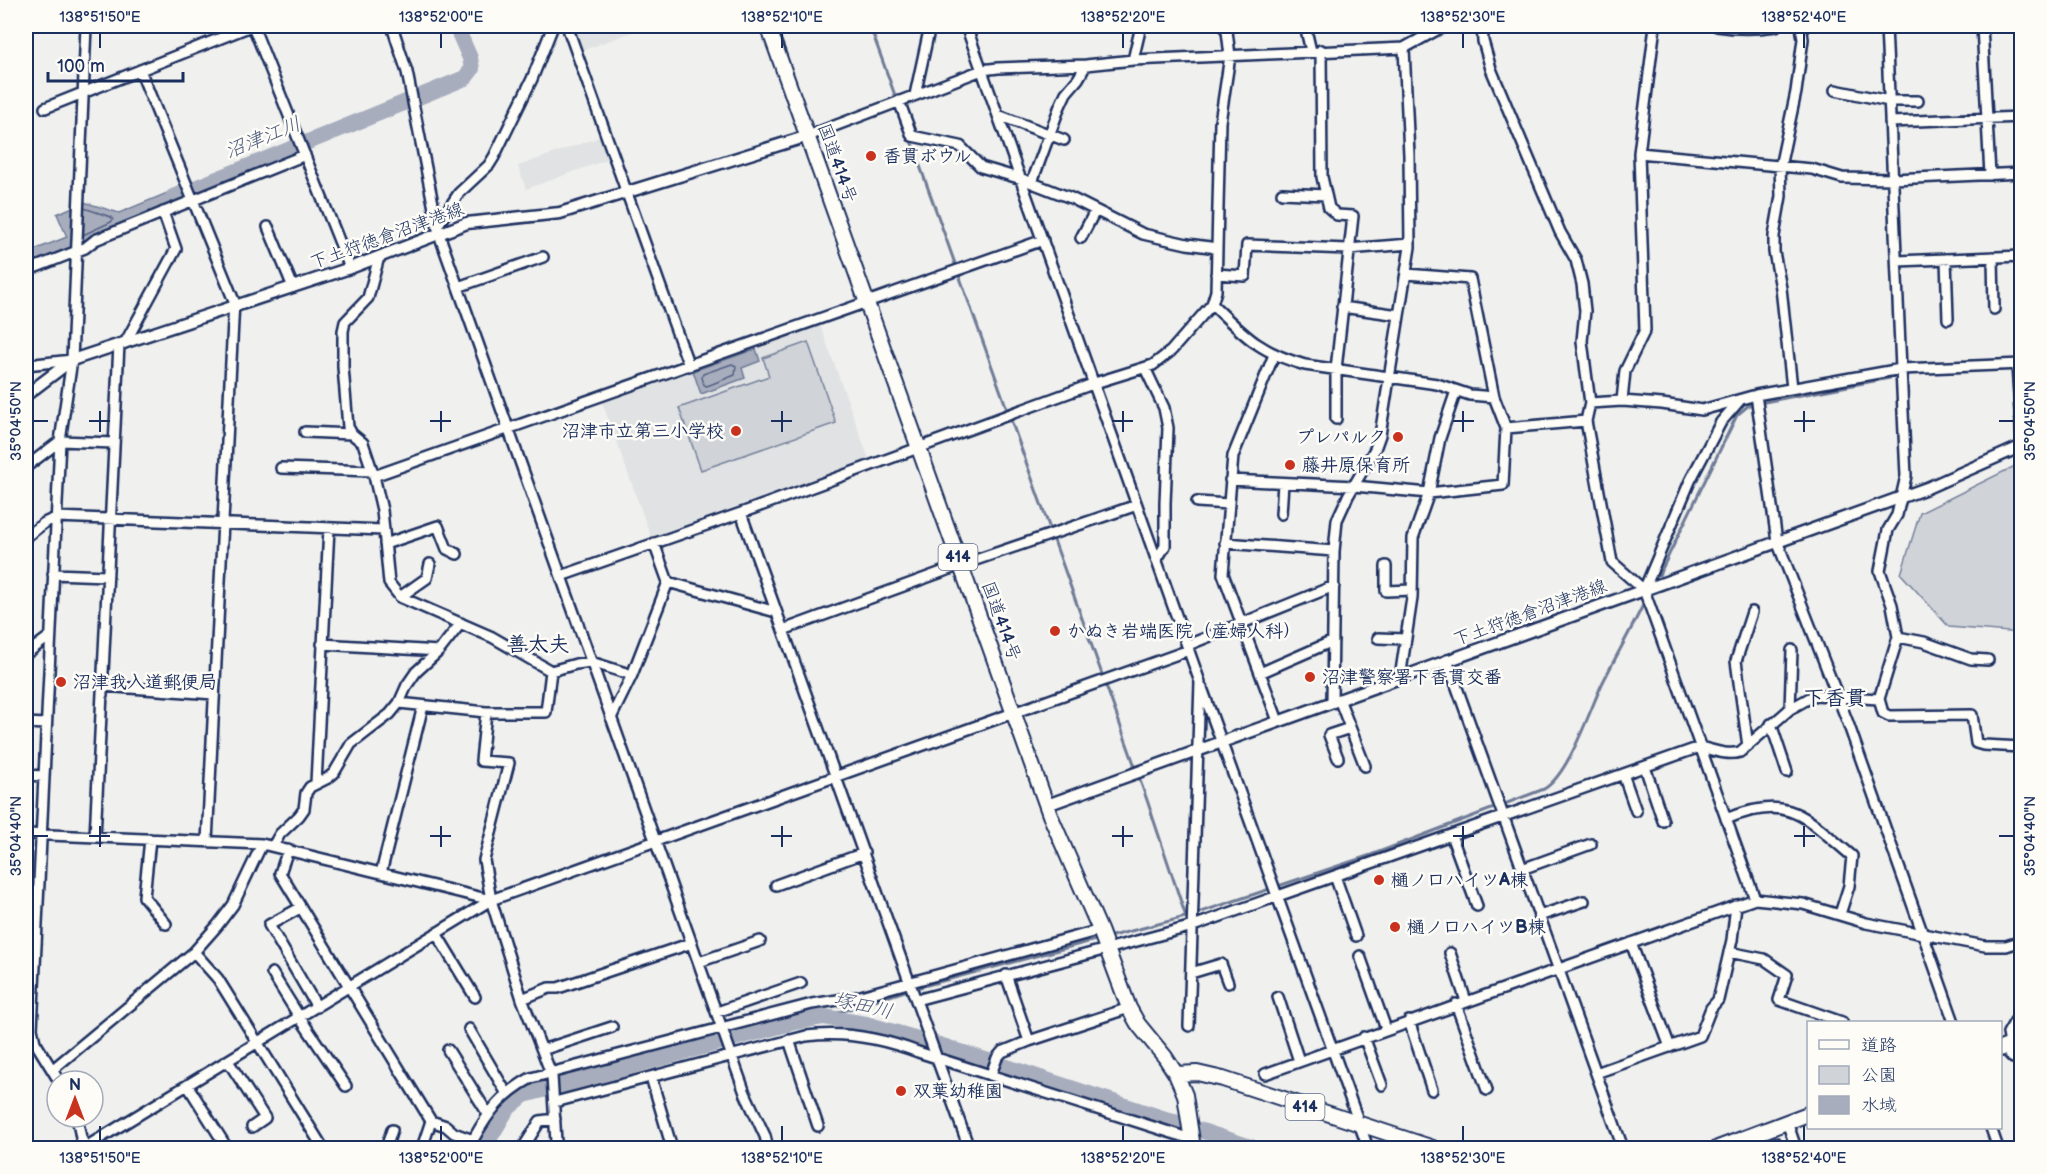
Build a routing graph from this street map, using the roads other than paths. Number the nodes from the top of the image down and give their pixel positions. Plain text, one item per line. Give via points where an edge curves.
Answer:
1 (86, 26) edge
2 (252, 26) edge
3 (392, 26) edge
4 (553, 26) edge
5 (567, 26) edge
6 (768, 26) edge
7 (930, 26) edge
8 (966, 26) edge
9 (1141, 26) edge
10 (1223, 26) edge
11 (1305, 26) edge
12 (1444, 26) edge
13 (1482, 26) edge
14 (1655, 26) edge
15 (1717, 26) edge
16 (1776, 26) edge
17 (1801, 26) edge
18 (1886, 26) edge
19 (1982, 26) edge
20 (1404, 48) junction
21 (1316, 50) junction
22 (1230, 56) junction
23 (1133, 60) junction
24 (1086, 66) junction
25 (140, 70) junction
26 (982, 70) junction
27 (1835, 90) dead end
28 (83, 93) junction
29 (915, 95) junction
30 (899, 101) junction
31 (1889, 101) junction
32 (1918, 101) dead end
33 (45, 108) dead end
34 (998, 115) junction
35 (2022, 117) edge
36 (1987, 118) junction
37 (1890, 122) junction
38 (1049, 134) junction
39 (808, 136) junction
40 (1064, 140) dead end
41 (1639, 153) junction
42 (305, 155) junction
43 (1780, 167) junction
44 (2022, 173) edge
45 (1990, 175) junction
46 (1022, 179) junction
47 (1893, 179) junction
48 (1032, 182) junction
49 (627, 193) junction
50 (1282, 194) dead end
51 (1326, 195) junction
52 (193, 200) junction
53 (1095, 211) junction
54 (163, 212) junction
55 (268, 227) dead end
56 (438, 230) junction
57 (1081, 238) dead end
58 (1043, 240) junction
59 (1410, 244) junction
60 (1217, 248) junction
61 (1348, 249) junction
62 (77, 251) junction
63 (2022, 256) edge
64 (543, 257) dead end
65 (1993, 257) junction
66 (380, 258) junction
67 (1946, 259) junction
68 (1897, 261) junction
69 (350, 268) junction
70 (26, 271) edge
71 (1216, 274) junction
72 (1406, 274) junction
73 (293, 287) junction
74 (458, 287) junction
75 (867, 301) junction
76 (1212, 304) junction
77 (234, 306) junction
78 (1342, 307) junction
79 (1994, 309) dead end
80 (1399, 315) junction
81 (1948, 319) dead end
82 (122, 344) junction
83 (1274, 355) junction
84 (72, 360) junction
85 (2019, 364) edge
86 (26, 366) edge
87 (689, 366) junction
88 (1145, 368) junction
89 (1336, 369) junction
90 (1901, 369) junction
91 (1390, 376) junction
92 (1094, 385) junction
93 (1792, 388) junction
94 (1456, 391) junction
95 (26, 395) edge
96 (1756, 395) junction
97 (1494, 397) junction
98 (1740, 400) junction
99 (1622, 401) junction
100 (1590, 403) junction
101 (1336, 419) dead end
102 (1586, 421) junction
103 (1506, 428) junction
104 (509, 429) junction
105 (305, 432) dead end
106 (352, 434) junction
107 (60, 441) junction
108 (114, 443) junction
109 (2022, 444) edge
110 (919, 447) junction
111 (26, 467) edge
112 (281, 468) dead end
113 (373, 474) junction
114 (1230, 480) junction
115 (1283, 483) junction
116 (1354, 486) junction
117 (1429, 493) junction
118 (1900, 497) junction
119 (1197, 502) dead end
120 (1228, 504) junction
121 (1137, 505) junction
122 (741, 513) junction
123 (1281, 514) dead end
124 (57, 517) junction
125 (111, 520) junction
126 (223, 524) junction
127 (328, 528) junction
128 (383, 530) junction
129 (26, 537) edge
130 (1777, 541) junction
131 (654, 543) junction
132 (1225, 543) junction
133 (384, 544) junction
134 (1334, 551) junction
135 (457, 554) dead end
136 (1156, 559) junction
137 (430, 564) dead end
138 (962, 565) junction
139 (1386, 566) dead end
140 (53, 574) junction
141 (107, 576) junction
142 (561, 576) junction
143 (668, 582) junction
144 (1334, 586) junction
145 (1412, 590) junction
146 (1644, 590) junction
147 (400, 597) junction
148 (776, 612) junction
149 (1752, 612) dead end
150 (461, 623) junction
151 (1242, 624) junction
152 (783, 630) junction
153 (50, 636) junction
154 (1898, 637) junction
155 (1378, 638) dead end
156 (1406, 639) junction
157 (1333, 641) junction
158 (322, 644) junction
159 (1189, 648) junction
160 (1792, 650) dead end
161 (439, 651) junction
162 (26, 654) edge
163 (1447, 660) junction
164 (1988, 660) dead end
165 (591, 662) junction
166 (551, 671) junction
167 (1260, 673) junction
168 (632, 675) junction
169 (1400, 678) junction
170 (1200, 682) junction
171 (102, 686) junction
172 (214, 694) junction
173 (1837, 696) junction
174 (1880, 699) junction
175 (1336, 700) junction
176 (399, 703) junction
177 (423, 706) junction
178 (1790, 709) junction
179 (486, 712) junction
180 (1014, 712) junction
181 (611, 718) junction
182 (1278, 721) junction
183 (26, 723) edge
184 (45, 724) junction
185 (1771, 724) junction
186 (1350, 728) junction
187 (1221, 742) junction
188 (1748, 746) junction
189 (1700, 747) junction
190 (2022, 747) edge
191 (1199, 750) junction
192 (1338, 758) dead end
193 (1365, 766) dead end
194 (1645, 767) junction
195 (1787, 772) dead end
196 (1623, 774) junction
197 (26, 775) edge
198 (43, 776) junction
199 (836, 776) junction
200 (316, 783) junction
201 (1047, 806) junction
202 (1636, 812) dead end
203 (1502, 814) junction
204 (1726, 819) junction
205 (1663, 821) dead end
206 (26, 834) edge
207 (40, 834) junction
208 (1451, 835) junction
209 (95, 837) junction
210 (150, 840) junction
211 (656, 841) junction
212 (207, 843) junction
213 (262, 844) junction
214 (1591, 844) dead end
215 (273, 846) junction
216 (288, 850) junction
217 (864, 853) junction
218 (1522, 869) junction
219 (381, 873) junction
220 (1335, 876) junction
221 (776, 885) dead end
222 (1277, 896) junction
223 (1755, 899) junction
224 (491, 900) junction
225 (1584, 901) dead end
226 (1736, 905) junction
227 (1477, 906) dead end
228 (300, 908) junction
229 (1840, 914) junction
230 (1539, 916) junction
231 (166, 924) dead end
232 (1193, 926) junction
233 (1100, 930) junction
234 (436, 933) junction
235 (1922, 935) junction
236 (1356, 936) dead end
237 (760, 941) dead end
238 (2022, 941) edge
239 (1631, 942) junction
240 (692, 943) junction
241 (26, 945) edge
242 (1107, 948) junction
243 (194, 952) junction
244 (1730, 952) junction
245 (1450, 953) dead end
246 (1360, 956) dead end
247 (35, 957) junction
248 (699, 962) junction
249 (1558, 968) junction
250 (272, 973) dead end
251 (1191, 973) junction
252 (1006, 975) junction
253 (910, 982) junction
254 (801, 983) dead end
255 (1228, 983) dead end
256 (349, 987) junction
257 (476, 997) dead end
258 (1278, 997) dead end
259 (522, 999) junction
260 (916, 1000) junction
261 (1461, 1003) junction
262 (317, 1007) junction
263 (1129, 1008) junction
264 (717, 1012) junction
265 (300, 1018) junction
266 (2022, 1018) edge
267 (1409, 1021) junction
268 (1837, 1021) edge
269 (1953, 1021) edge
270 (1189, 1026) dead end
271 (612, 1027) dead end
272 (29, 1029) edge
273 (469, 1029) dead end
274 (723, 1029) junction
275 (1386, 1029) junction
276 (1364, 1037) junction
277 (789, 1040) junction
278 (1029, 1041) junction
279 (257, 1044) junction
280 (2009, 1046) edge
281 (1670, 1047) junction
282 (1332, 1048) junction
283 (448, 1050) dead end
284 (542, 1050) junction
285 (732, 1054) junction
286 (935, 1054) junction
287 (2022, 1058) edge
288 (228, 1061) junction
289 (1299, 1061) junction
290 (51, 1069) edge
291 (53, 1069) edge
292 (992, 1072) junction
293 (1596, 1073) junction
294 (1176, 1074) junction
295 (1265, 1074) dead end
296 (552, 1075) junction
297 (651, 1077) junction
298 (1382, 1085) dead end
299 (188, 1086) junction
300 (346, 1086) dead end
301 (1432, 1090) dead end
302 (1487, 1090) dead end
303 (507, 1094) junction
304 (555, 1100) junction
305 (488, 1114) junction
306 (1807, 1115) edge
307 (555, 1119) junction
308 (431, 1121) junction
309 (1786, 1122) junction
310 (1358, 1124) junction
311 (818, 1126) dead end
312 (252, 1127) dead end
313 (79, 1129) edge
314 (1991, 1129) edge
315 (392, 1130) dead end
316 (1191, 1144) edge
317 (86, 1148) edge
318 (227, 1149) edge
319 (323, 1149) edge
320 (386, 1149) edge
321 (422, 1149) edge
322 (523, 1149) edge
323 (560, 1149) edge
324 (672, 1149) edge
325 (768, 1149) edge
326 (969, 1149) edge
327 (1368, 1149) edge
328 (1433, 1149) edge
329 (1623, 1149) edge
330 (1718, 1149) edge
331 (1799, 1149) edge
332 (1998, 1149) edge

1 - 28 street
2 - 25 street
2 - 42 street
3 - 56 street via 407,72
4 - 56 street via 494,157 459,194
5 - 49 street
6 - 39 highway, 国道414号 / 414
7 - 29 street
8 - 26 street
9 - 23 street
10 - 22 street
11 - 21 street
12 - 20 street
13 - 100 street via 1491,69 1576,261 1585,311 1582,341
14 - 41 street
15 - 16 street
17 - 43 street via 1796,92
18 - 31 street
19 - 36 street
20 - 21 street
20 - 59 street
21 - 22 street
21 - 51 street
22 - 23 street
22 - 60 street via 1220,122
23 - 24 street
24 - 26 street
24 - 38 street via 1066,93
25 - 28 street
25 - 52 street
26 - 29 street
26 - 34 street
27 - 31 street
28 - 33 street
28 - 62 street
29 - 30 street
30 - 39 street
30 - 46 street via 912,136 960,146 981,167
31 - 32 street
31 - 37 street
34 - 38 street
34 - 46 street
35 - 36 street
36 - 37 street
36 - 45 street
37 - 47 street
38 - 40 street
38 - 48 street
39 - 49 main road, 下土狩徳倉沼津港線
39 - 75 highway, 国道414号 / 414
41 - 43 street
41 - 99 street via 1645,330 1624,371
42 - 52 street
42 - 69 street
43 - 47 street via 1812,169 1842,178
43 - 93 street via 1774,257
44 - 45 street
45 - 47 street
46 - 48 street
46 - 58 street
47 - 68 street
48 - 53 street
49 - 56 main road, 下土狩徳倉沼津港線 via 560,213 473,221
49 - 87 street
50 - 51 street
51 - 61 street via 1329,208 1337,215 1353,216
52 - 54 street
52 - 77 street
53 - 57 street
53 - 60 street via 1152,237
54 - 62 street
54 - 82 street via 176,249
55 - 73 street
56 - 66 main road, 下土狩徳倉沼津港線
56 - 74 street
58 - 75 street
58 - 92 street
59 - 61 street
59 - 72 street
60 - 71 street
61 - 71 street via 1247,245 1245,276
61 - 78 street
62 - 70 street
62 - 84 street
63 - 65 street
64 - 74 street
65 - 67 street
65 - 79 street
66 - 69 main road, 下土狩徳倉沼津港線
66 - 106 street via 368,297 345,322 343,331 348,427
67 - 68 street
67 - 81 street
68 - 90 street
69 - 73 main road, 下土狩徳倉沼津港線
71 - 76 street
72 - 80 street
72 - 97 street via 1470,279
73 - 77 main road, 下土狩徳倉沼津港線
74 - 104 street
75 - 87 street
75 - 110 highway, 国道414号 / 414
76 - 83 street via 1250,341
76 - 88 street via 1171,351
77 - 82 main road, 下土狩徳倉沼津港線
77 - 126 street
78 - 80 street
78 - 89 street
80 - 91 street
82 - 84 main road, 下土狩徳倉沼津港線
82 - 108 street
83 - 89 street
83 - 114 street via 1233,456
84 - 86 street
84 - 95 main road, 下土狩徳倉沼津港線
84 - 107 street
85 - 90 street
85 - 109 street
87 - 104 street
88 - 92 street
88 - 136 street via 1161,400 1168,428 1166,546
89 - 91 street
89 - 101 street
90 - 93 street
90 - 118 street via 1906,476
91 - 94 street
91 - 116 street via 1380,435
92 - 110 street
92 - 121 street
93 - 96 street
94 - 97 street
94 - 117 street via 1440,438
96 - 98 street
96 - 130 street
97 - 103 street
98 - 99 street via 1702,410
98 - 146 street via 1721,422 1690,481
99 - 100 street
100 - 102 street
102 - 103 street
102 - 146 street via 1612,562
103 - 117 street via 1503,485
104 - 113 street
104 - 142 street
105 - 106 street
106 - 113 street via 363,443
107 - 108 street
107 - 111 street
107 - 124 street
108 - 125 street
109 - 118 main road, 下土狩徳倉沼津港線
110 - 122 street
110 - 138 highway, 国道414号 / 414
112 - 113 street
113 - 128 street
114 - 115 street
114 - 120 street
115 - 116 street
115 - 123 street
116 - 117 street
116 - 134 street via 1337,520
117 - 145 street via 1413,538
118 - 130 main road, 下土狩徳倉沼津港線
118 - 154 street via 1880,571
119 - 120 street
120 - 132 street
121 - 136 street
121 - 138 street
122 - 131 street
122 - 148 street
124 - 125 street
124 - 129 street
124 - 140 street
125 - 126 street
125 - 141 street
126 - 127 street
126 - 172 street
127 - 128 street
127 - 158 street
128 - 133 street
130 - 146 main road, 下土狩徳倉沼津港線
130 - 173 street
131 - 142 street
131 - 143 street
132 - 134 street
132 - 151 street via 1223,574
133 - 135 street via 438,526 447,549
133 - 147 street via 389,583
134 - 144 street
136 - 159 street
137 - 147 street via 427,578
138 - 152 street
138 - 180 highway, 国道414号 / 414
139 - 145 street via 1386,591
140 - 141 street
140 - 153 street
141 - 171 street
142 - 165 street
143 - 148 street
143 - 168 street
144 - 151 street
144 - 157 street
145 - 156 street
146 - 163 main road, 下土狩徳倉沼津港線
146 - 189 street
147 - 150 street
148 - 152 street
149 - 188 street via 1736,661
150 - 161 street
150 - 166 street
151 - 159 street
151 - 167 street
152 - 199 street
153 - 162 street
153 - 184 street
154 - 164 street via 1971,659
154 - 174 street
155 - 156 street
156 - 169 street
157 - 167 street
157 - 175 street
158 - 161 street
158 - 200 street
159 - 170 street
159 - 180 street
160 - 178 street
161 - 176 street via 416,672
163 - 169 main road, 下土狩徳倉沼津港線
163 - 203 street
165 - 166 street
165 - 168 street
165 - 181 street
166 - 179 street via 546,712
167 - 182 street
168 - 181 street
169 - 175 main road, 下土狩徳倉沼津港線
170 - 187 street
170 - 191 street
171 - 172 street
171 - 209 street
172 - 212 street
173 - 174 street
173 - 178 street via 1815,695
173 - 235 street
174 - 190 street via 1883,713 1889,716 1972,715 1976,743
175 - 182 main road, 下土狩徳倉沼津港線
175 - 186 street
176 - 177 street
176 - 200 street via 351,744 334,773
177 - 179 street
177 - 219 street
178 - 185 street
179 - 224 street via 481,761 509,763 484,860
180 - 199 street
180 - 201 highway, 国道414号 / 414
181 - 211 street
182 - 187 main road, 下土狩徳倉沼津港線
183 - 184 street
184 - 198 street
185 - 188 street
185 - 195 street
186 - 192 street via 1329,735
186 - 193 street
187 - 191 main road, 下土狩徳倉沼津港線
187 - 222 street
188 - 189 street via 1734,754
189 - 194 street
189 - 204 street
191 - 201 main road, 下土狩徳倉沼津港線
191 - 232 street
194 - 196 street
194 - 205 street
196 - 202 street
196 - 203 street
197 - 198 street
198 - 207 street
199 - 211 street
199 - 217 street
200 - 215 street via 306,793 304,810
201 - 233 highway, 国道414号 / 414
203 - 208 street
203 - 218 street
204 - 223 street
204 - 229 street via 1757,809 1786,809 1809,820 1852,856 1849,886
206 - 207 street
207 - 209 street
207 - 247 street
208 - 220 street
208 - 227 street
209 - 210 street
210 - 212 street
210 - 231 street via 144,897
211 - 224 street
211 - 240 street
212 - 213 street
213 - 215 street
213 - 243 street via 233,905
214 - 218 street
215 - 216 street
216 - 219 street
216 - 228 street via 280,873
217 - 221 street
217 - 253 street
218 - 230 street
219 - 224 street
220 - 222 street
220 - 236 street
222 - 232 street
222 - 282 street
223 - 226 street
223 - 229 street via 1803,904
224 - 234 street
224 - 259 street
225 - 230 street
226 - 239 street
226 - 244 street
228 - 256 street
228 - 262 street via 269,926
229 - 235 street
230 - 249 street
232 - 242 street
232 - 251 street
233 - 242 highway, 国道414号 / 414
233 - 253 street
234 - 256 street
234 - 257 street
235 - 238 street via 1985,946
235 - 269 street
237 - 248 street
239 - 249 street
239 - 281 street
240 - 248 street
240 - 259 street
241 - 247 street
242 - 252 street
242 - 263 highway, 国道414号 / 414
243 - 279 street via 218,979
243 - 291 street
244 - 268 street via 1764,959 1787,975 1779,1000
244 - 281 street via 1718,1000 1701,1036
245 - 261 street
246 - 275 street
247 - 272 street
248 - 264 street
249 - 261 street
249 - 293 street
250 - 265 street
251 - 255 street via 1221,964
251 - 270 street
252 - 260 street
252 - 278 street
253 - 260 street
253 - 274 street
254 - 264 street
256 - 262 street
256 - 308 street
258 - 289 street
259 - 284 street
260 - 286 street
261 - 267 street
261 - 302 street
262 - 265 street
263 - 278 street
263 - 294 highway, 国道414号 / 414
264 - 274 street
265 - 279 street
265 - 300 street
266 - 280 street via 2015,1021 2008,1033
267 - 275 street
267 - 301 street
271 - 284 street
272 - 290 street
273 - 303 street
274 - 285 street
274 - 296 street
275 - 276 street
276 - 282 street
276 - 298 street
277 - 285 street
277 - 286 street via 831,1033 860,1035
277 - 311 street
278 - 292 street via 1002,1052
279 - 288 street
279 - 319 street
280 - 287 street via 2013,1058
281 - 293 street
282 - 289 street
282 - 310 street
283 - 305 street
284 - 296 street
285 - 297 street
285 - 325 street
286 - 292 street
286 - 326 street
288 - 299 street
288 - 312 street via 265,1118
289 - 295 street
292 - 316 street
293 - 329 street
294 - 310 highway, 414 via 1223,1078
294 - 316 highway, 国道414号 / 414 via 1185,1095
296 - 303 street via 531,1078
296 - 304 street
297 - 304 street
297 - 324 street
299 - 317 street
299 - 318 street
303 - 305 street
304 - 307 street
305 - 308 street via 473,1140
306 - 309 highway
307 - 322 street via 540,1121
307 - 323 street
308 - 321 street
309 - 330 highway
309 - 331 street
310 - 327 street
310 - 328 highway, 414
313 - 317 street
314 - 332 street
315 - 320 street

